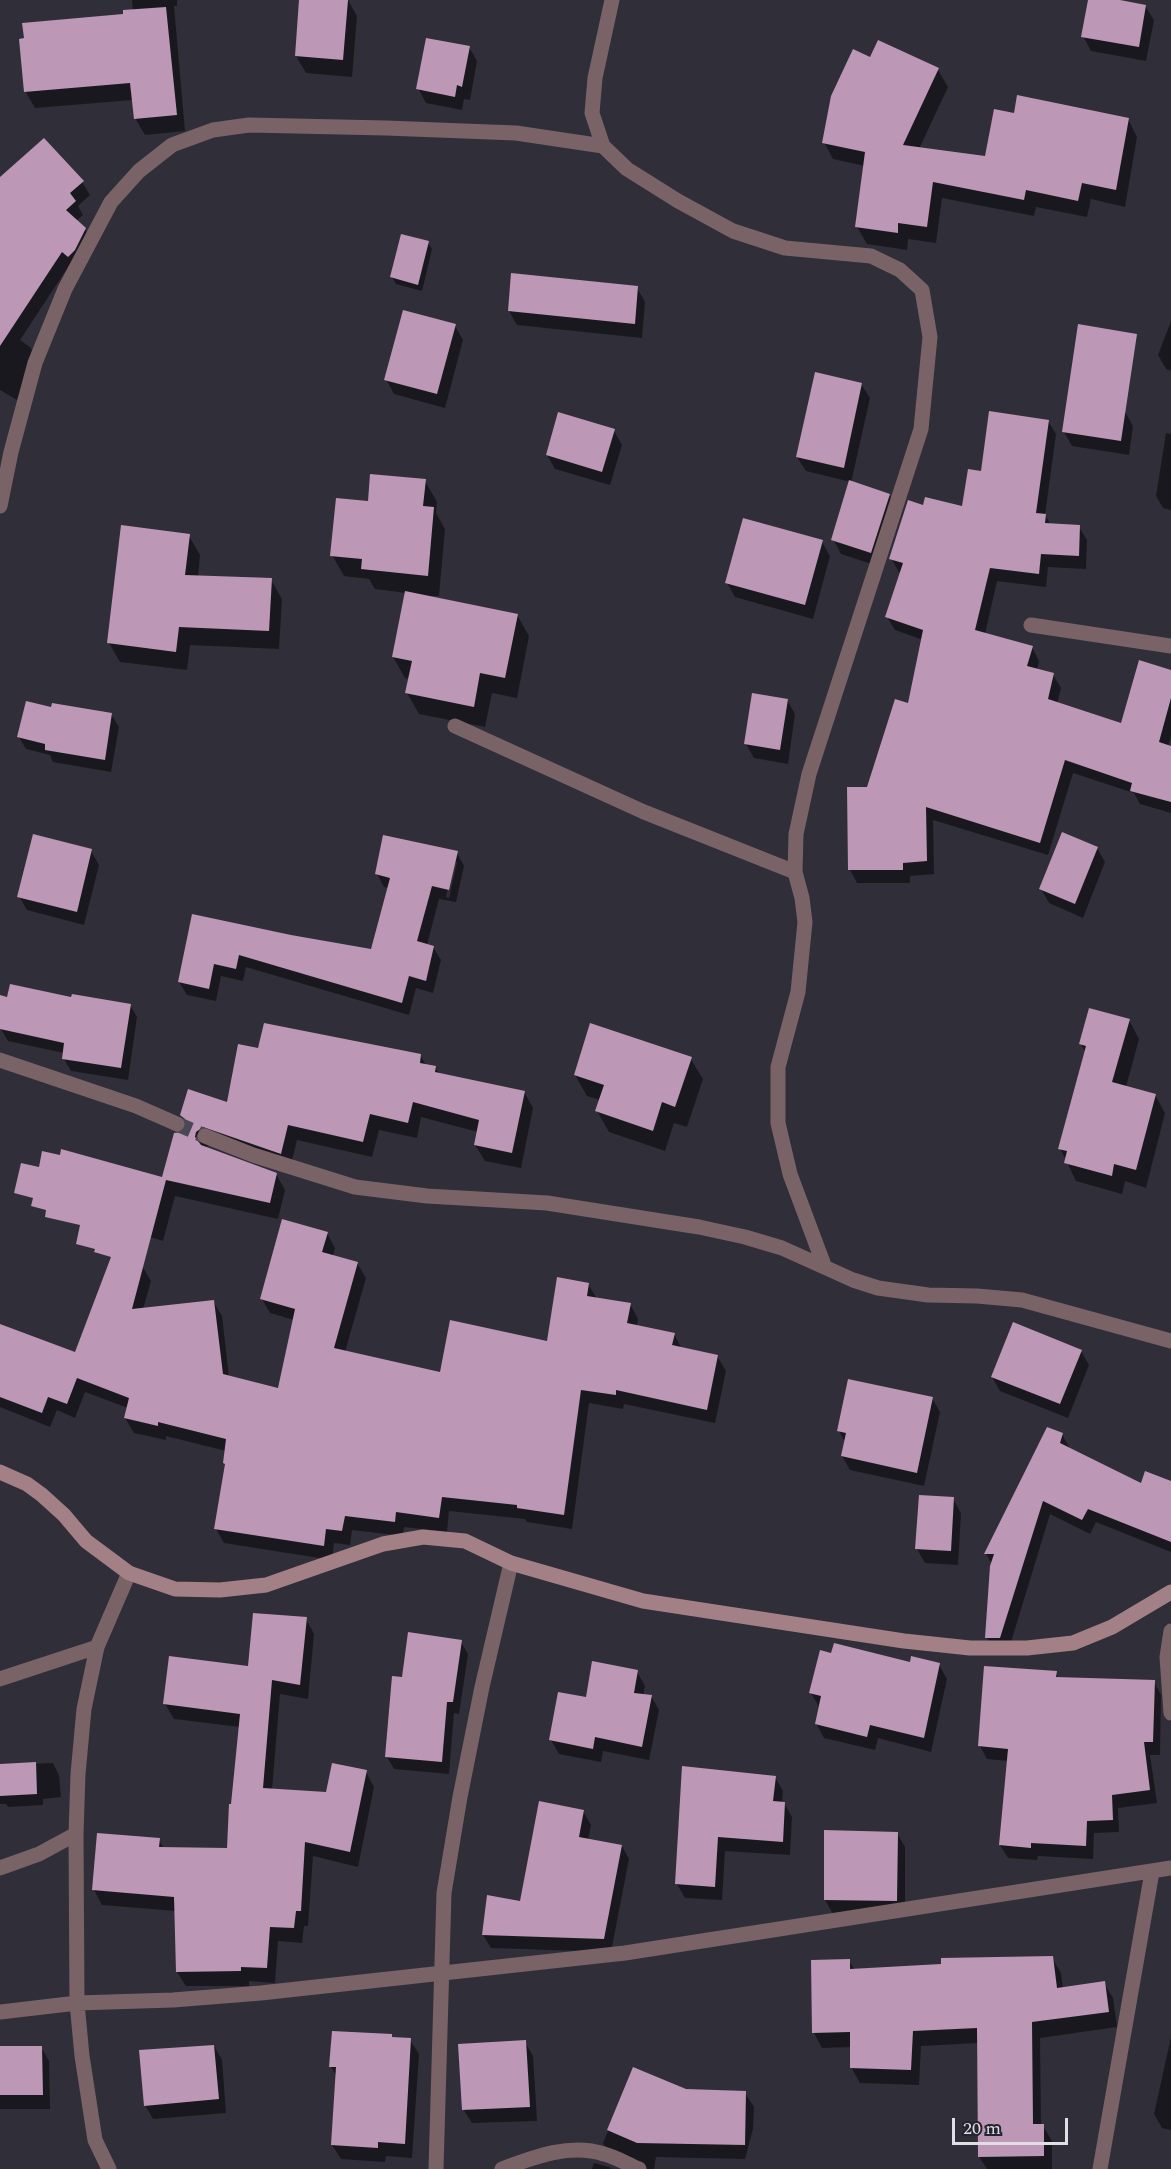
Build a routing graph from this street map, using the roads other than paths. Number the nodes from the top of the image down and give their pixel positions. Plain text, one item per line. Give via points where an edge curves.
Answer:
1 (612, 0) edge
2 (603, 146) junction
3 (0, 506) edge
4 (1031, 625) dead end
5 (1171, 646) edge
6 (455, 726) dead end
7 (795, 872) junction
8 (0, 1060) edge
9 (177, 1124) tunnel mouth
10 (205, 1136) tunnel mouth
11 (824, 1265) junction
12 (1171, 1341) edge
13 (0, 1473) edge
14 (511, 1563) junction
15 (129, 1573) junction
16 (1171, 1592) edge
17 (1171, 1631) edge
18 (97, 1647) junction
19 (0, 1678) edge
20 (1171, 1713) edge
21 (75, 1834) junction
22 (0, 1868) edge
23 (1171, 1868) edge
24 (1152, 1872) junction
25 (442, 1972) junction
26 (77, 2003) junction
27 (0, 2012) edge
28 (109, 2169) edge
29 (436, 2169) edge
30 (502, 2169) edge
31 (639, 2169) edge
32 (1101, 2169) edge

1 - 2 street via 595,78 592,113
2 - 3 street via 516,133 249,124 213,130 172,145 139,171 111,202 65,289 35,363
2 - 7 street via 627,169 733,231 785,248 871,256 900,270 922,290 930,337 921,429 809,774 796,834
4 - 5 street
6 - 7 street via 645,812
7 - 11 street via 805,922 798,992 778,1067 778,1123 789,1174
8 - 9 street
10 - 11 street via 355,1187 547,1203 699,1227 746,1237
11 - 12 street via 878,1288 1022,1300
13 - 15 street via 42,1495 86,1541
14 - 15 street via 465,1541 423,1537 382,1544 266,1585 175,1589
14 - 16 street via 643,1601 892,1640 970,1648 1072,1643 1112,1627
14 - 25 street via 460,1797 444,1893
15 - 18 street
17 - 20 street via 1167,1657
18 - 19 street
18 - 21 street via 84,1709
21 - 22 street via 39,1854
21 - 26 street
23 - 24 street
24 - 25 street via 625,1953
24 - 32 street
25 - 26 street via 261,1993
25 - 29 street
26 - 27 street
26 - 28 street via 95,2140
30 - 31 street via 568,2150 603,2153

